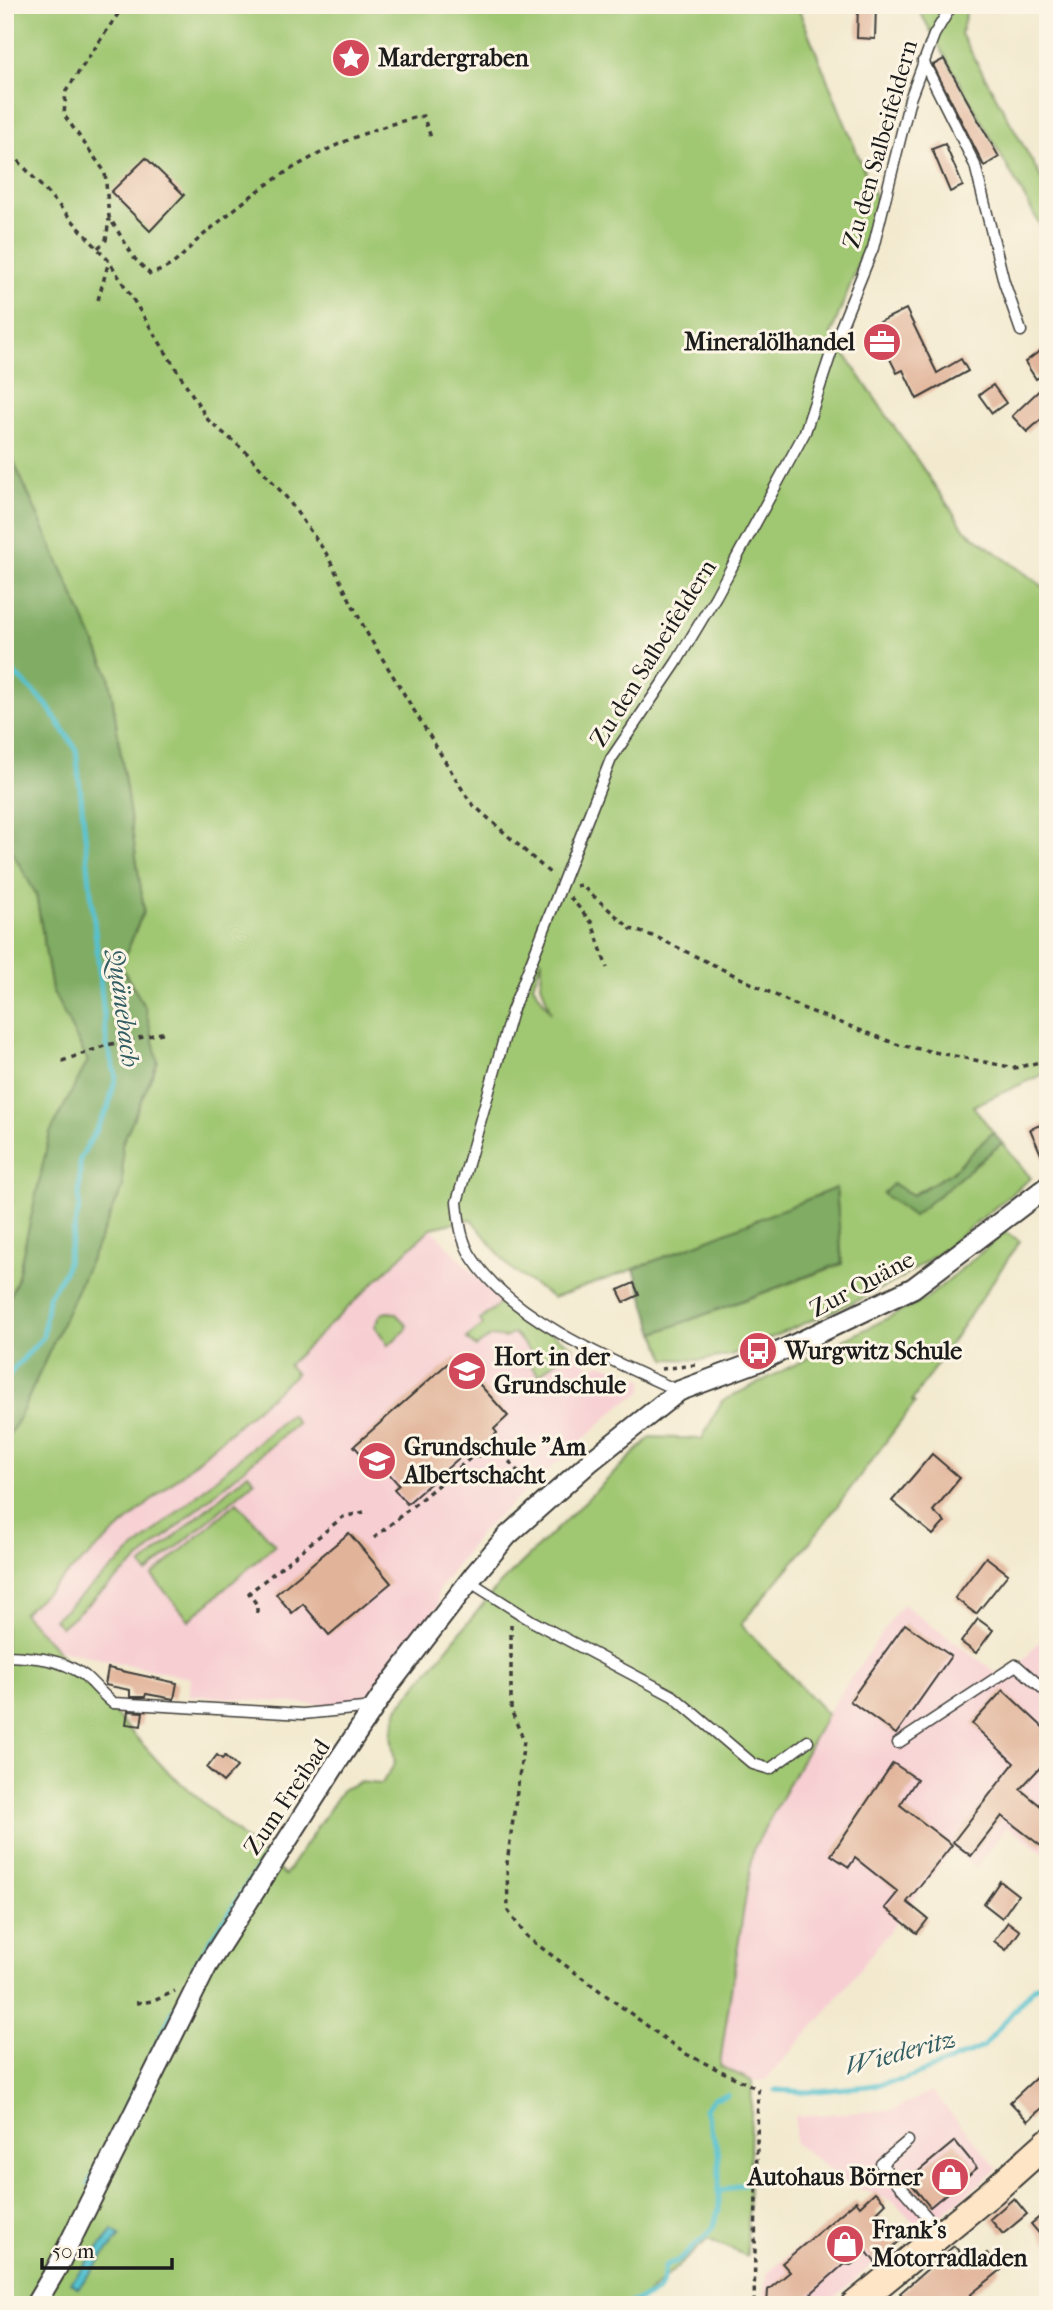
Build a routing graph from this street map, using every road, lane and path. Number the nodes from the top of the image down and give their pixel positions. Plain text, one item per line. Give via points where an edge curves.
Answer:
1 (124, 5) edge
2 (952, 5) edge
3 (923, 61) junction
4 (432, 140) dead end
5 (5, 146) edge
6 (109, 217) junction
7 (98, 248) junction
8 (109, 261) junction
9 (98, 300) dead end
10 (1021, 331) dead end
11 (560, 886) junction
12 (607, 968) dead end
13 (166, 1032) dead end
14 (1048, 1060) edge
15 (62, 1061) dead end
16 (1048, 1186) edge
17 (679, 1391) junction
18 (487, 1442) dead end
19 (496, 1446) junction
20 (531, 1486) dead end
21 (364, 1512) dead end
22 (374, 1538) dead end
23 (468, 1581) junction
24 (512, 1608) junction
25 (257, 1613) dead end
26 (5, 1656) edge
27 (1048, 1693) edge
28 (374, 1707) junction
29 (808, 1741) dead end
30 (898, 1743) dead end
31 (908, 2141) dead end
32 (1048, 2142) edge
33 (942, 2234) junction
34 (1048, 2288) edge
35 (35, 2305) edge
36 (754, 2305) edge
37 (854, 2305) edge
38 (1039, 2305) edge

1 - 6 path via 66,91 64,115 105,172
2 - 3 lane, Zu den Salbeifeldern
3 - 10 lane via 975,165
3 - 11 lane, Zu den Salbeifeldern via 873,248 833,346 805,432 716,596 611,759
4 - 6 path via 423,116 393,122 346,142 274,180 199,239 173,267 150,274
5 - 7 path
6 - 7 path via 106,240
7 - 8 path
8 - 9 path
8 - 11 path via 208,420 286,497 326,553 375,646 470,802
11 - 12 path via 592,923
11 - 14 path via 581,885 631,929 802,1008 899,1045 1015,1068
11 - 17 lane, Zu den Salbeifeldern via 512,1011 463,1174 457,1202 460,1230 473,1259 535,1318 598,1354
13 - 15 path
16 - 17 street, Zur Quäne via 914,1288 762,1360
17 - 23 street, Zum Freibad via 507,1536
18 - 19 path
19 - 20 path
19 - 22 path via 486,1455 472,1456
21 - 25 path via 343,1517 249,1593
23 - 24 lane
23 - 28 street, Zum Freibad
24 - 29 lane via 673,1696 752,1764 770,1769
24 - 36 path via 511,1710 524,1741 507,1863 508,1911 527,1937 684,2053 758,2089
26 - 28 lane via 59,1662 85,1676 113,1703 303,1714
27 - 30 lane via 1016,1665
28 - 35 street, Zum Freibad via 207,1966
31 - 33 lane via 881,2164
32 - 33 main road
33 - 37 main road
34 - 38 path

